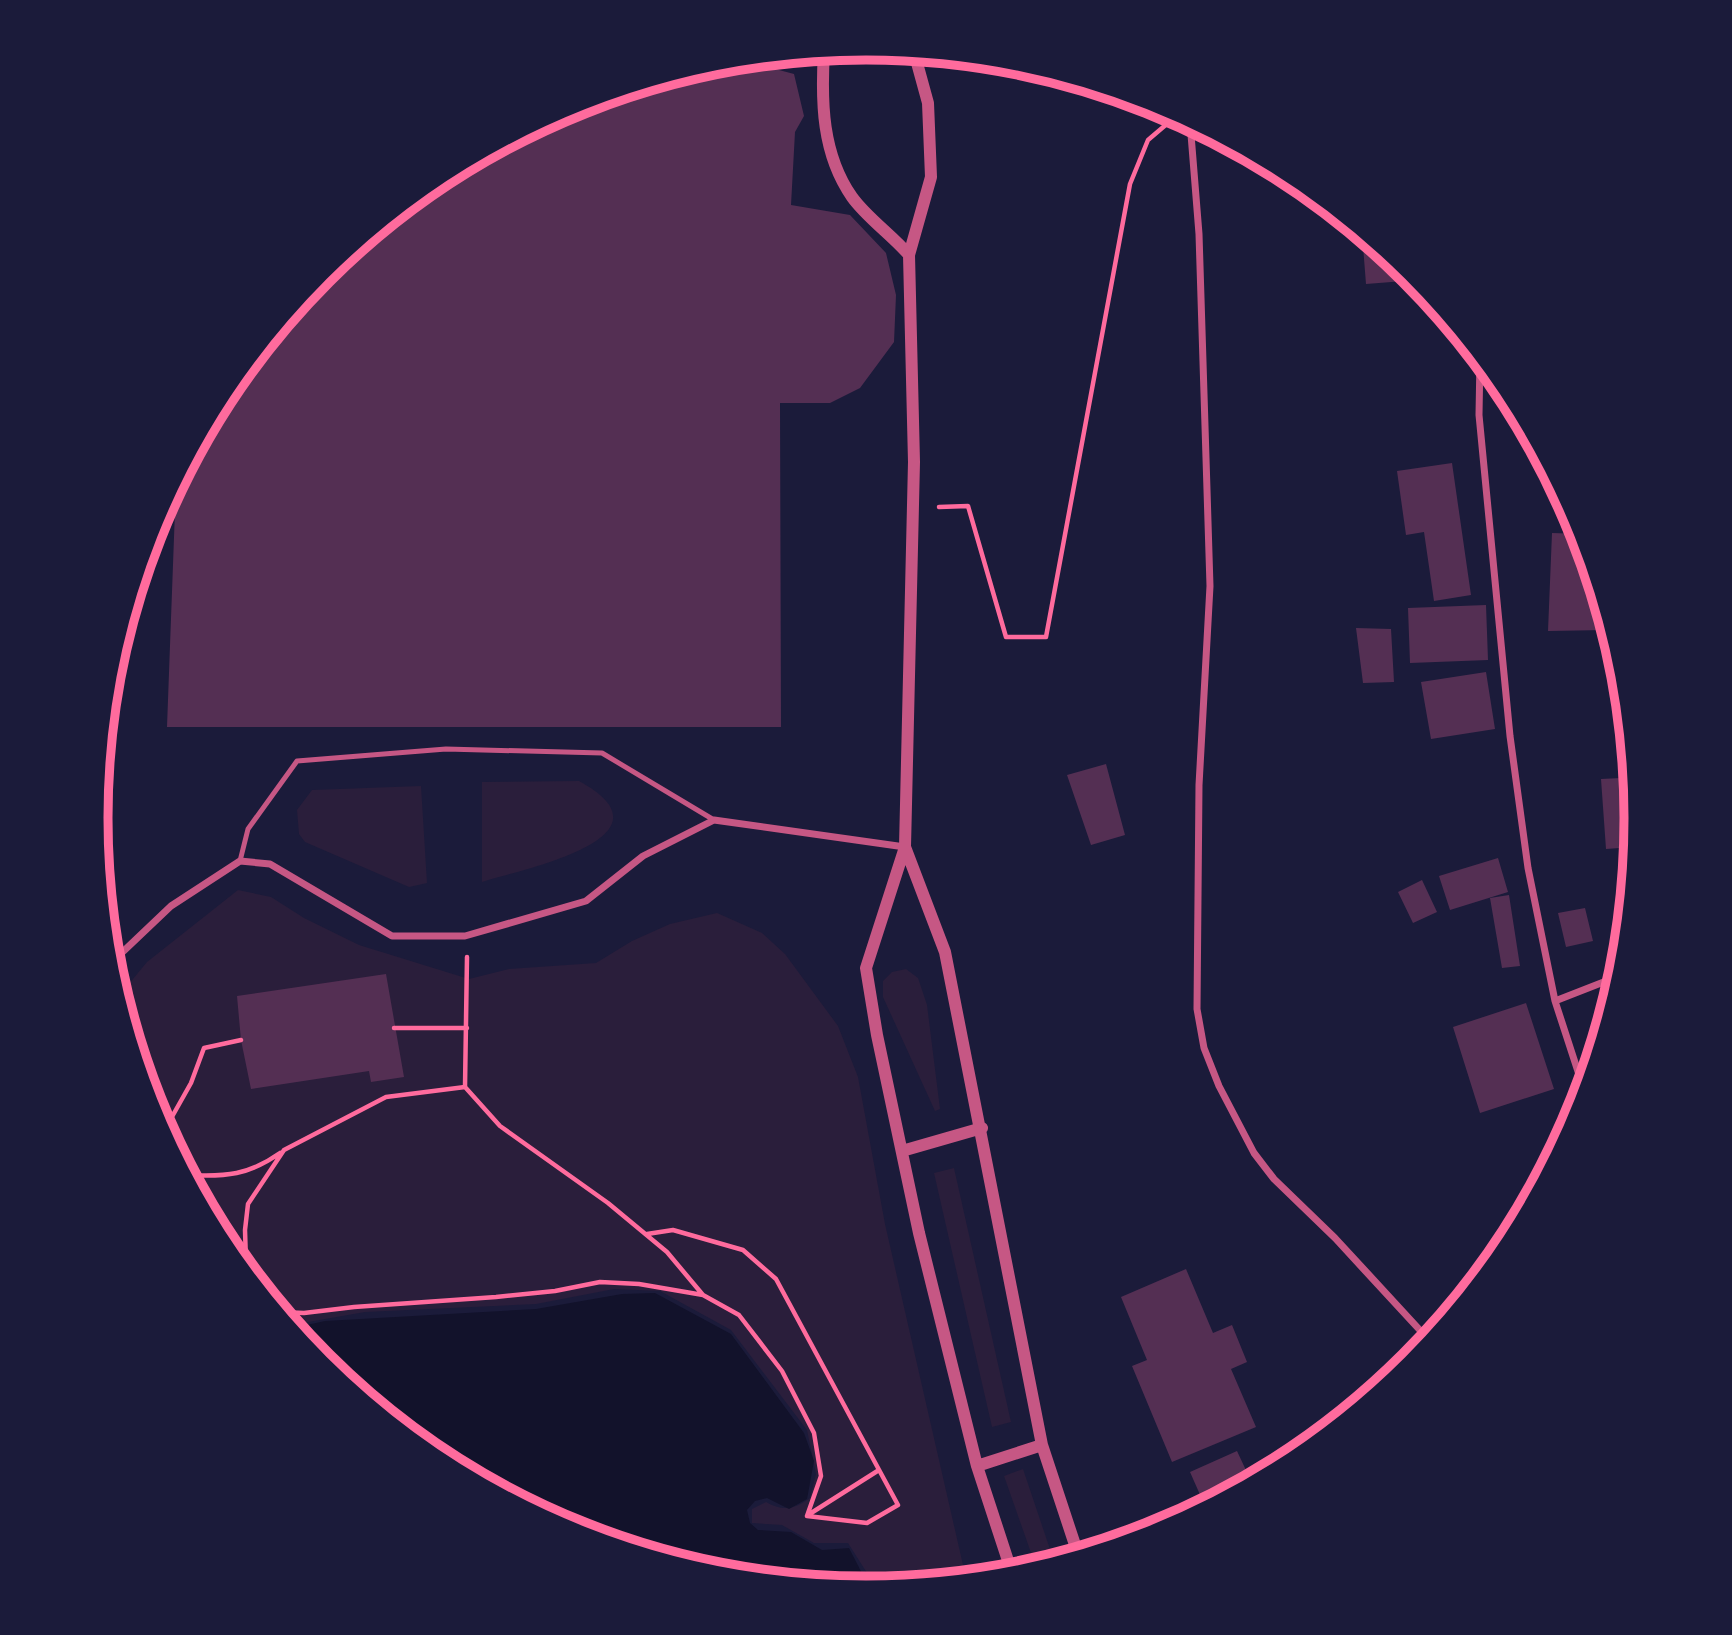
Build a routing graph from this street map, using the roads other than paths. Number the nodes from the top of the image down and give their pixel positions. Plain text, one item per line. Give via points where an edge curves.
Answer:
1 (823, 61) edge
2 (916, 61) edge
3 (1191, 133) edge
4 (909, 255) junction
5 (1480, 374) edge
6 (714, 820) junction
7 (905, 847) junction
8 (240, 861) junction
9 (121, 953) edge
10 (1605, 981) edge
11 (1555, 1001) junction
12 (1579, 1074) edge
13 (982, 1128) junction
14 (902, 1151) junction
15 (1422, 1332) edge
16 (1042, 1445) junction
17 (977, 1466) junction
18 (1075, 1546) edge
19 (1008, 1562) edge

1 - 4 street via 828,153 853,198
2 - 4 street via 928,103 931,177
3 - 15 street via 1199,234 1210,586 1199,785 1196,1009 1219,1086 1254,1153
4 - 7 street via 913,507
5 - 11 street via 1479,415 1510,736 1528,868
6 - 7 street
6 - 8 street via 643,856 586,901 466,936 392,936 270,864
6 - 8 lane via 603,753 446,749 297,761 248,828
7 - 13 street via 945,953
7 - 14 street via 866,968
8 - 9 street via 171,905
10 - 11 street
11 - 12 street
13 - 14 street
13 - 16 street
14 - 17 street
16 - 17 street
16 - 18 street
17 - 19 street

